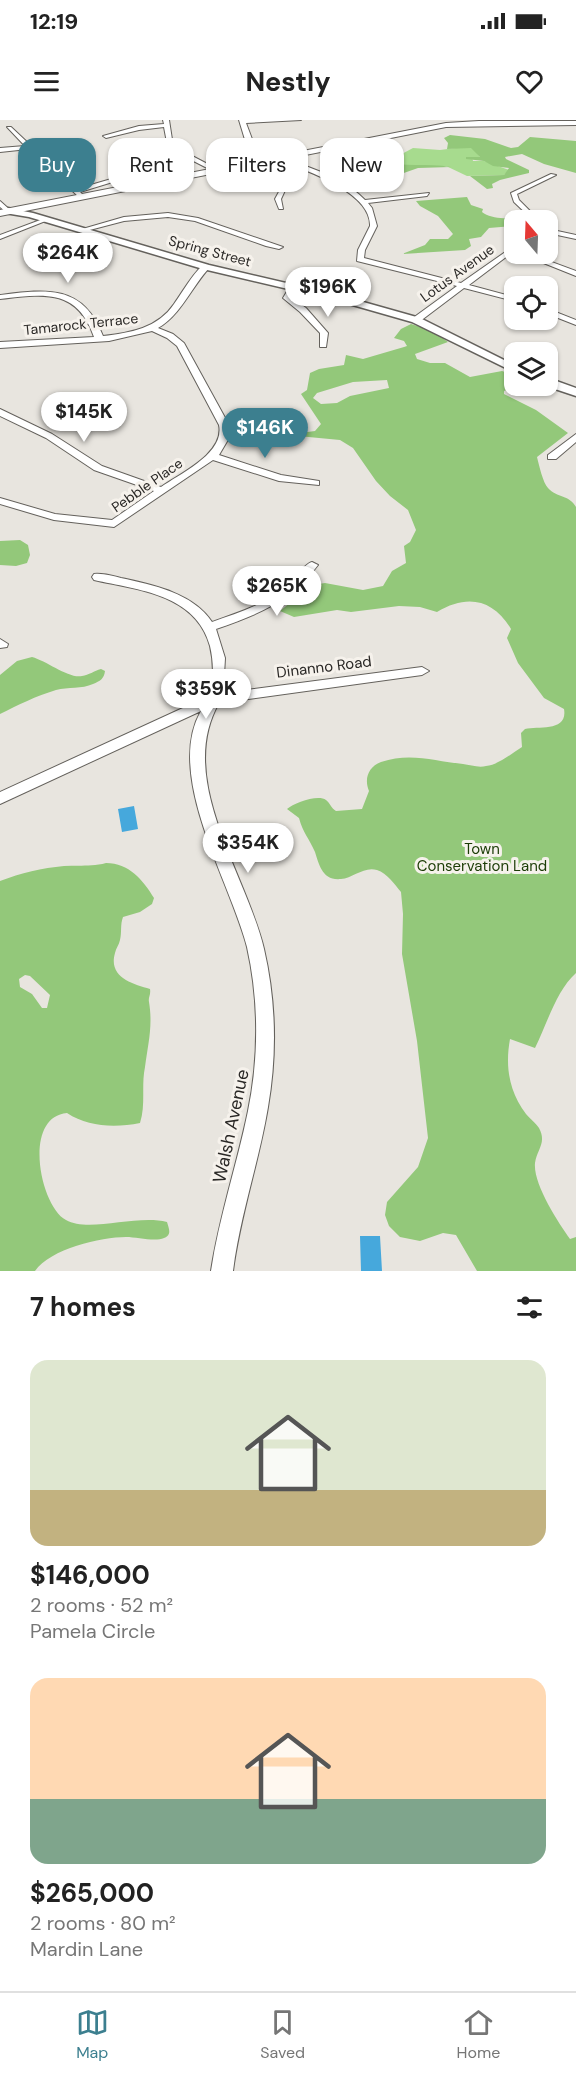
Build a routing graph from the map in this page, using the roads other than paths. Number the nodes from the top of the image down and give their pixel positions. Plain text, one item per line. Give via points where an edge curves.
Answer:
1 (298, 120) edge
2 (242, 121) edge
3 (166, 123) edge
4 (576, 123) edge
5 (9, 128) dead end
6 (106, 136) dead end
7 (20, 138) edge
8 (249, 138) edge
9 (18, 148) edge
10 (0, 150) edge
11 (308, 153) edge
12 (206, 165) edge
13 (308, 172) edge
14 (206, 173) edge
15 (553, 175) dead end
16 (108, 182) edge
17 (282, 192) edge
18 (79, 194) junction
19 (427, 194) dead end
20 (363, 201) junction
21 (0, 203) edge
22 (281, 208) dead end
23 (525, 210) edge
24 (4, 212) edge
25 (27, 212) junction
26 (45, 220) junction
27 (82, 230) junction
28 (558, 233) edge
29 (0, 237) edge
30 (576, 237) edge
31 (279, 247) dead end
32 (504, 256) edge
33 (550, 264) edge
34 (206, 267) junction
35 (576, 274) edge
36 (462, 286) junction
37 (294, 287) junction
38 (0, 297) edge
39 (504, 297) edge
40 (558, 315) edge
41 (416, 320) junction
42 (576, 323) edge
43 (152, 328) junction
44 (99, 338) junction
45 (0, 345) edge
46 (323, 345) dead end
47 (504, 364) edge
48 (558, 386) edge
49 (576, 392) edge
50 (0, 412) edge
51 (576, 437) edge
52 (212, 456) junction
53 (552, 457) dead end
54 (315, 483) dead end
55 (163, 491) junction
56 (0, 501) edge
57 (312, 565) dead end
58 (98, 577) dead end
59 (210, 627) junction
60 (422, 671) dead end
61 (215, 699) junction
62 (0, 798) edge
63 (222, 1271) edge

1 - 2 street
2 - 8 street
3 - 6 street
3 - 12 street via 170,147
4 - 11 main road via 463,123
5 - 7 street
9 - 10 street
13 - 20 street
14 - 18 main road
15 - 23 street via 514,193
16 - 18 street
17 - 22 street via 278,200
18 - 25 main road
19 - 20 street
20 - 36 street via 373,214 374,226 360,254 362,260
21 - 24 street
24 - 25 street, Spring Street
25 - 26 street, Spring Street
26 - 27 street, Spring Street
26 - 29 street
27 - 31 street via 142,217 182,216
27 - 34 street, Spring Street
28 - 30 street
32 - 36 street, Lotus Avenue
33 - 35 street
34 - 37 street, Spring Street
34 - 43 street, Tamarock Terrace via 191,282 171,315
36 - 39 street
36 - 41 street, Lotus Avenue
37 - 41 street, Spring Street
37 - 46 street via 287,298 324,333
38 - 44 street via 38,294 72,299 86,309
40 - 42 street
41 - 47 street, Spring Street
43 - 44 street, Tamarock Terrace
43 - 52 street via 181,345 222,421 225,439
44 - 45 street, Tamarock Terrace
48 - 49 street
50 - 55 street via 49,436 91,465
51 - 53 street
52 - 54 street via 279,478
52 - 55 street, Pebble Place
55 - 56 street, Pebble Place via 114,524 54,517
57 - 59 street via 278,599
58 - 59 street, Walsh Avenue via 174,597 192,608
59 - 61 street, Walsh Avenue via 220,663
60 - 61 street, Dinanno Road
61 - 62 street, Dinanno Road
61 - 63 street, Walsh Avenue via 202,728 199,775 208,820 254,943 265,1018 262,1086 229,1223

